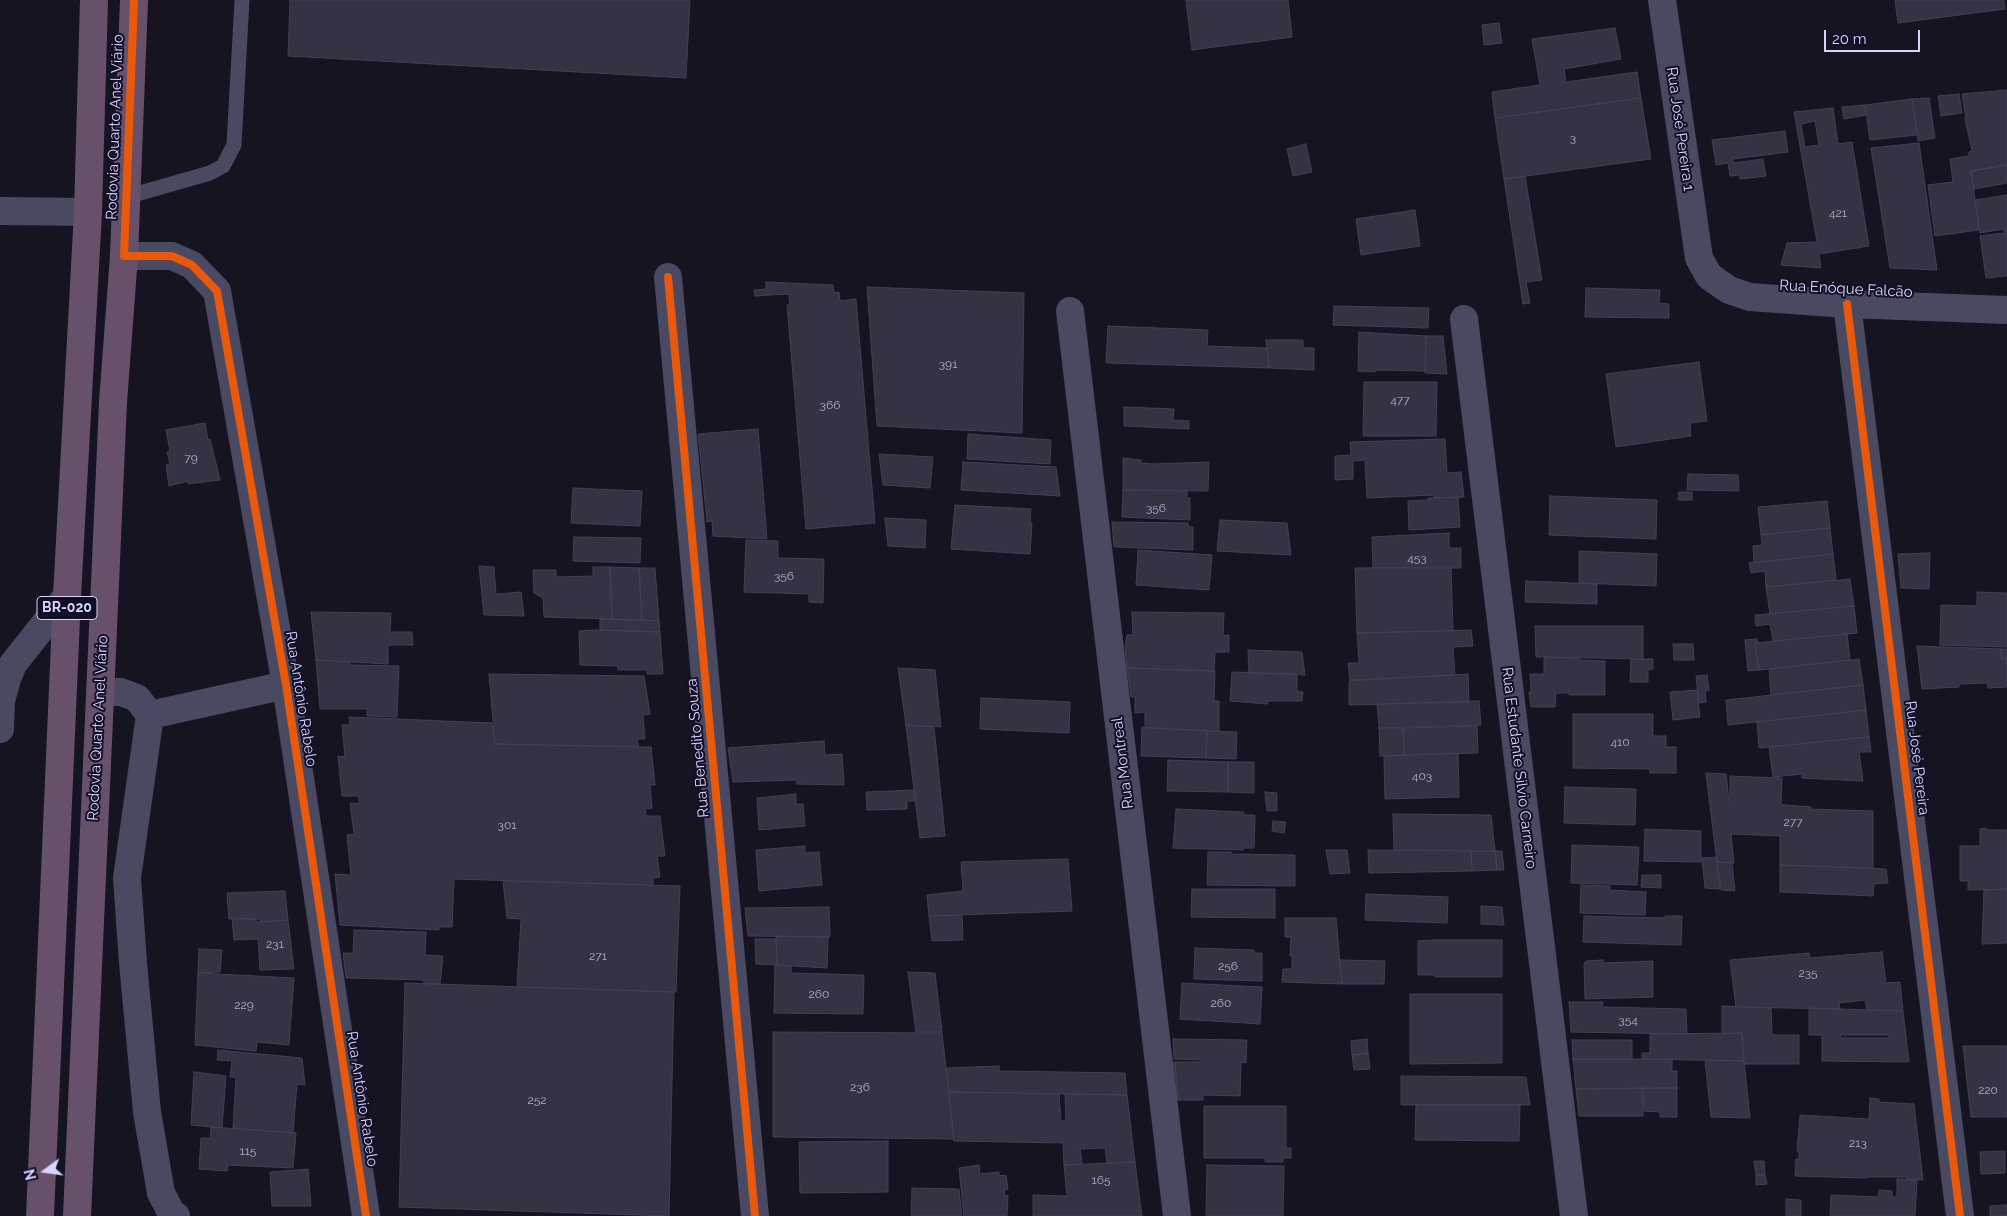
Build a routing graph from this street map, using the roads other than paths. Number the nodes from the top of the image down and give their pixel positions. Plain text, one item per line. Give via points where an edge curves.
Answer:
1 (94, 0) edge
2 (134, 0) edge
3 (242, 0) edge
4 (1662, 0) edge
5 (126, 196) junction
6 (0, 211) edge
7 (88, 212) junction
8 (124, 256) junction
9 (1699, 258) joint
10 (668, 277) dead end
11 (1847, 304) junction
12 (2007, 310) edge
13 (1070, 311) dead end
14 (1464, 319) dead end
15 (67, 596) junction
16 (286, 685) junction
17 (100, 692) junction
18 (150, 715) junction
19 (0, 729) edge
20 (40, 1216) edge
21 (77, 1216) edge
22 (176, 1216) edge
23 (366, 1216) edge
24 (755, 1216) edge
25 (1177, 1216) edge
26 (1574, 1216) edge
27 (1960, 1216) edge

1 - 7 highway, Rodovia Quarto Anel Viário / BR-020
2 - 5 highway, Rodovia Quarto Anel Viário / BR-020
3 - 5 lane via 234,145 223,166 210,173
4 - 9 street, Rua José Pereira 1
5 - 8 highway, Rodovia Quarto Anel Viário / BR-020
6 - 7 street
7 - 15 highway, Rodovia Quarto Anel Viário / BR-020
8 - 16 street, Rua Antônio Rabelo via 172,256 192,265 217,291
8 - 17 highway, Rodovia Quarto Anel Viário / BR-020 via 113,402
9 - 11 street, Rua Enóque Falcão via 1709,276 1729,290 1750,297
10 - 24 street, Rua Benedito Souza
11 - 12 street, Rua Enóque Falcão
11 - 27 street, Rua José Pereira
13 - 25 street, Rua Montreal
14 - 26 street, Rua Estudante Silvio Carneiro
15 - 19 street via 13,664 1,701
15 - 20 highway, Rodovia Quarto Anel Viário / BR-020
16 - 18 street
16 - 23 street, Rua Antônio Rabelo
17 - 18 street via 121,692 137,698
17 - 21 highway, Rodovia Quarto Anel Viário / BR-020
18 - 22 street via 127,878 147,1112 161,1193

